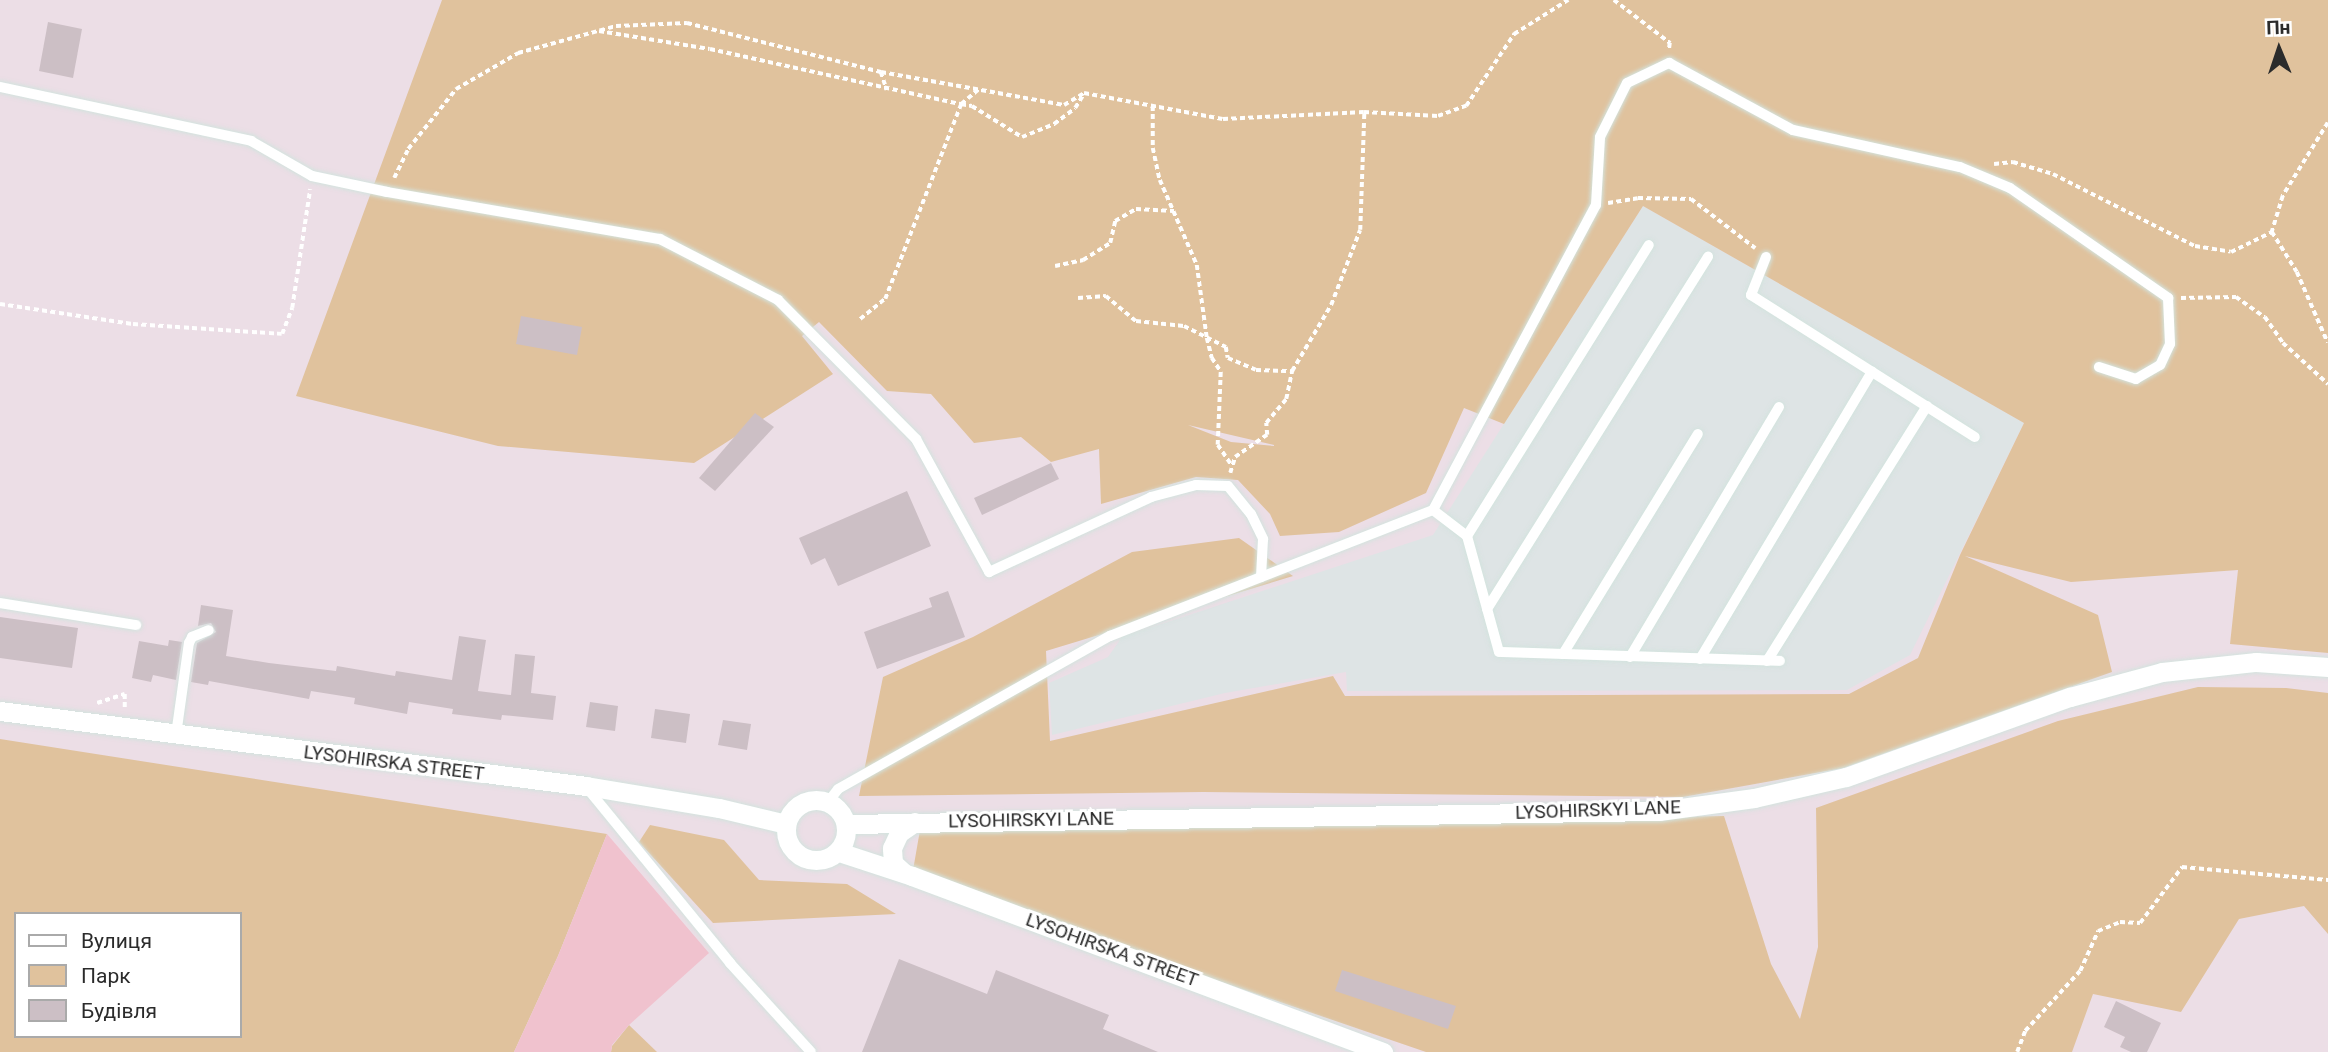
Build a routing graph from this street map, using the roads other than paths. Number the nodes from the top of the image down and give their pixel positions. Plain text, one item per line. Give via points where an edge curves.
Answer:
1 (0, 87) edge
2 (1649, 245) dead end
3 (1708, 257) dead end
4 (1766, 257) road end
5 (2099, 367) dead end
6 (1872, 372) junction
7 (1927, 406) junction
8 (1779, 407) dead end
9 (1698, 433) dead end
10 (1975, 437) dead end
11 (1433, 510) junction
12 (1467, 536) junction
13 (1261, 576) junction
14 (0, 603) edge
15 (1487, 609) junction
16 (136, 625) dead end
17 (209, 630) dead end
18 (1563, 654) junction
19 (1630, 657) junction
20 (1700, 659) junction
21 (1767, 661) junction
22 (1780, 661) dead end
23 (2328, 667) edge
24 (0, 712) edge
25 (176, 735) junction
26 (586, 786) junction
27 (828, 802) junction
28 (915, 822) junction
29 (786, 824) junction
30 (847, 824) junction
31 (839, 852) junction
32 (903, 872) junction
33 (811, 1052) edge
34 (1383, 1052) edge

1 - 13 lane via 251,141 312,176 660,239 778,300 916,439 989,572 1151,497 1196,485 1228,486 1251,514 1263,539
2 - 12 lane
3 - 15 lane
4 - 6 lane via 1751,295
5 - 11 lane via 2136,379 2160,365 2170,344 2168,298 2011,188 1959,167 1793,130 1669,64 1627,83 1600,137 1596,205
6 - 7 lane
6 - 20 lane
7 - 10 lane
7 - 21 lane
8 - 19 lane
9 - 18 lane
11 - 12 lane
11 - 13 lane
12 - 15 lane
13 - 27 lane via 1110,636 838,789
14 - 16 lane
15 - 18 lane via 1499,652
17 - 25 lane via 189,643
18 - 19 lane
19 - 20 lane
20 - 21 lane
21 - 22 lane
23 - 28 street, LYSOHIRSKYI LANE via 2256,662 2162,672 2070,697 1846,777 1754,798 1659,811
24 - 25 street, LYSOHIRSKA STREET
25 - 26 street, LYSOHIRSKA STREET
26 - 29 street, LYSOHIRSKA STREET
26 - 33 lane via 730,964
27 - 29 street via 800,804
27 - 30 street
28 - 30 street, LYSOHIRSKYI LANE
28 - 32 street via 900,833 892,848 893,863
29 - 31 street via 785,835 798,855 812,861 827,860
30 - 31 street
31 - 32 street, LYSOHIRSKA STREET
32 - 34 street, LYSOHIRSKA STREET

